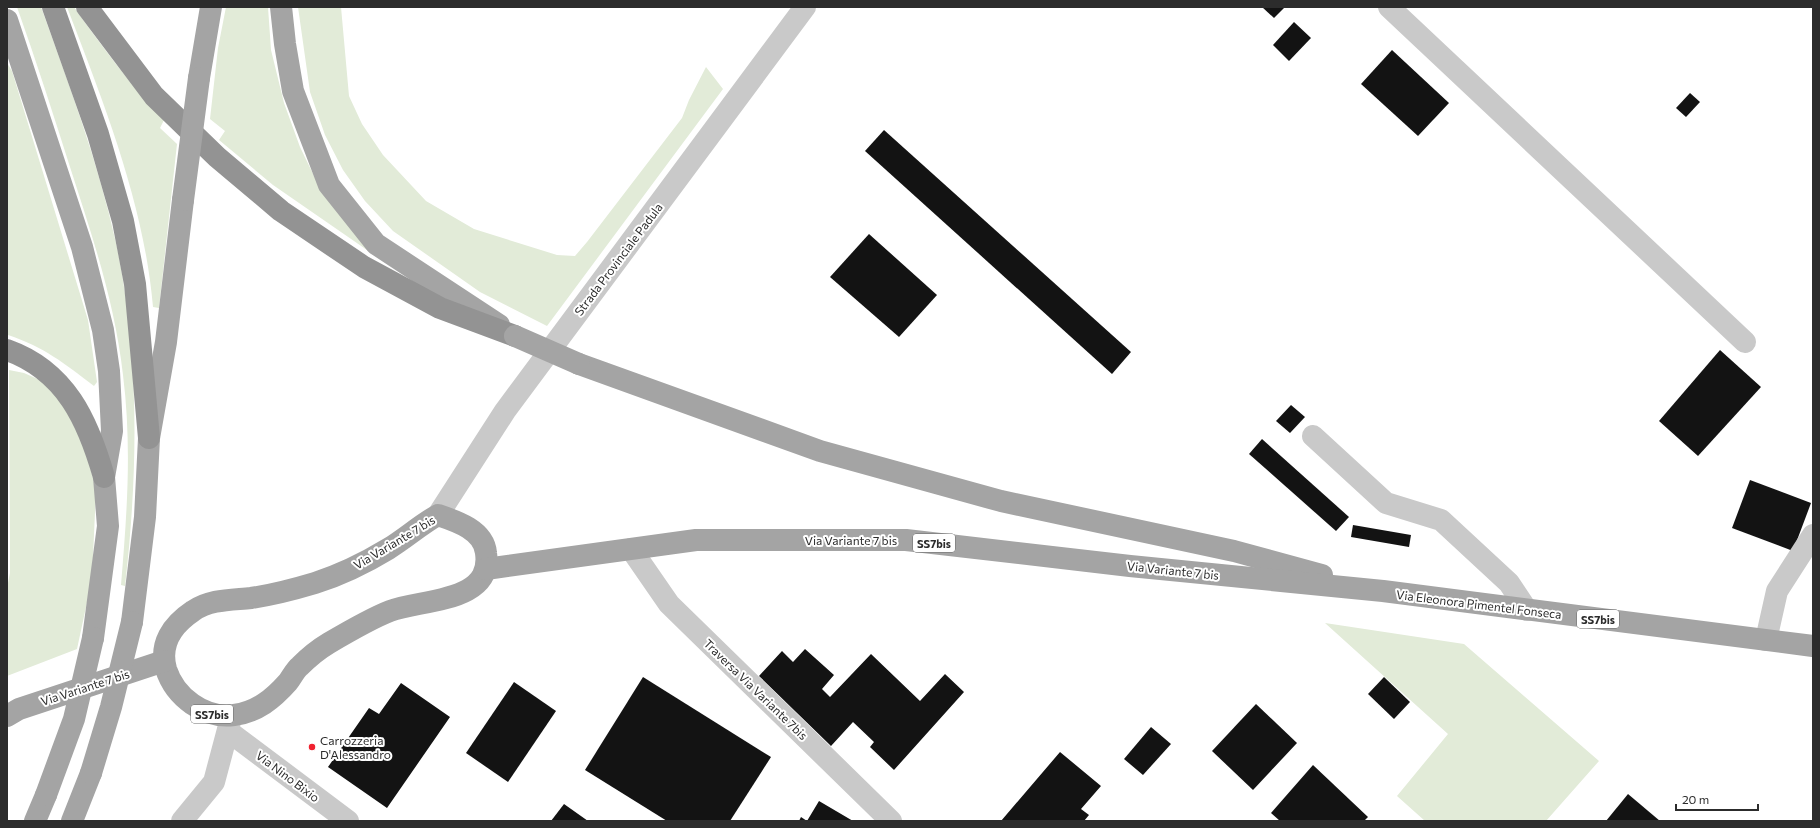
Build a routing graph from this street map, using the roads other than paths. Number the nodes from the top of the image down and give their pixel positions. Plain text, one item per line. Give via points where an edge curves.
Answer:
1 (53, 7) edge
2 (87, 7) edge
3 (211, 7) edge
4 (281, 7) edge
5 (805, 7) edge
6 (1389, 7) edge
7 (7, 20) edge
8 (515, 336) junction
9 (1745, 342) dead end
10 (8, 350) edge
11 (1313, 436) dead end
12 (149, 438) junction
13 (104, 477) junction
14 (438, 515) junction
15 (1813, 535) edge
16 (631, 549) junction
17 (486, 569) junction
18 (1383, 592) junction
19 (1527, 610) junction
20 (1766, 640) junction
21 (1813, 646) edge
22 (164, 661) junction
23 (7, 716) edge
24 (230, 723) junction
25 (35, 821) edge
26 (72, 821) edge
27 (182, 821) edge
28 (348, 821) edge
29 (891, 821) edge

1 - 12 highway via 98,134 123,221 135,284
2 - 8 highway via 154,96 217,157 282,211 364,267 440,308
3 - 12 main road, bridge via 199,78 166,342
4 - 8 main road via 293,90 329,185 376,244
5 - 14 street, Strada Provinciale Padula via 505,411
6 - 9 street
7 - 13 main road via 82,247 103,330 109,371 112,431
8 - 18 main road, bridge via 579,364 820,450 1001,501 1234,551
10 - 13 highway via 46,372 72,399 92,438
11 - 19 street via 1386,504 1441,520 1509,583
12 - 26 main road, bridge via 145,517 132,622 111,707 91,773
13 - 25 main road, bridge via 108,526 93,638 74,719
14 - 17 main road, Via Variante 7 bis via 457,522 478,536 486,548
14 - 22 main road, Via Variante 7 bis / SS7bis via 363,563 315,583 254,598 220,601 202,606 192,612 172,632 163,652
15 - 20 street via 1777,591
16 - 17 main road, Via Variante 7 bis / SS7bis
16 - 18 main road, Via Variante 7 bis / SS7bis via 696,540 906,540
16 - 29 street, Traversa Via Variante 7bis via 669,604
17 - 24 main road, Via Variante 7 bis / SS7bis via 472,589 459,595 389,611 328,644 300,666 262,706
18 - 19 main road, Via Eleonora Pimentel Fonseca / SS7bis
19 - 20 main road, Via Eleonora Pimentel Fonseca / SS7bis
20 - 21 main road, Via Eleonora Pimentel Fonseca / SS7bis
22 - 23 main road, Via Variante 7 bis via 19,709
22 - 24 main road, Via Variante 7 bis / SS7bis via 168,674 187,700 203,711
24 - 27 street via 214,782
24 - 28 street, Via Nino Bixio

